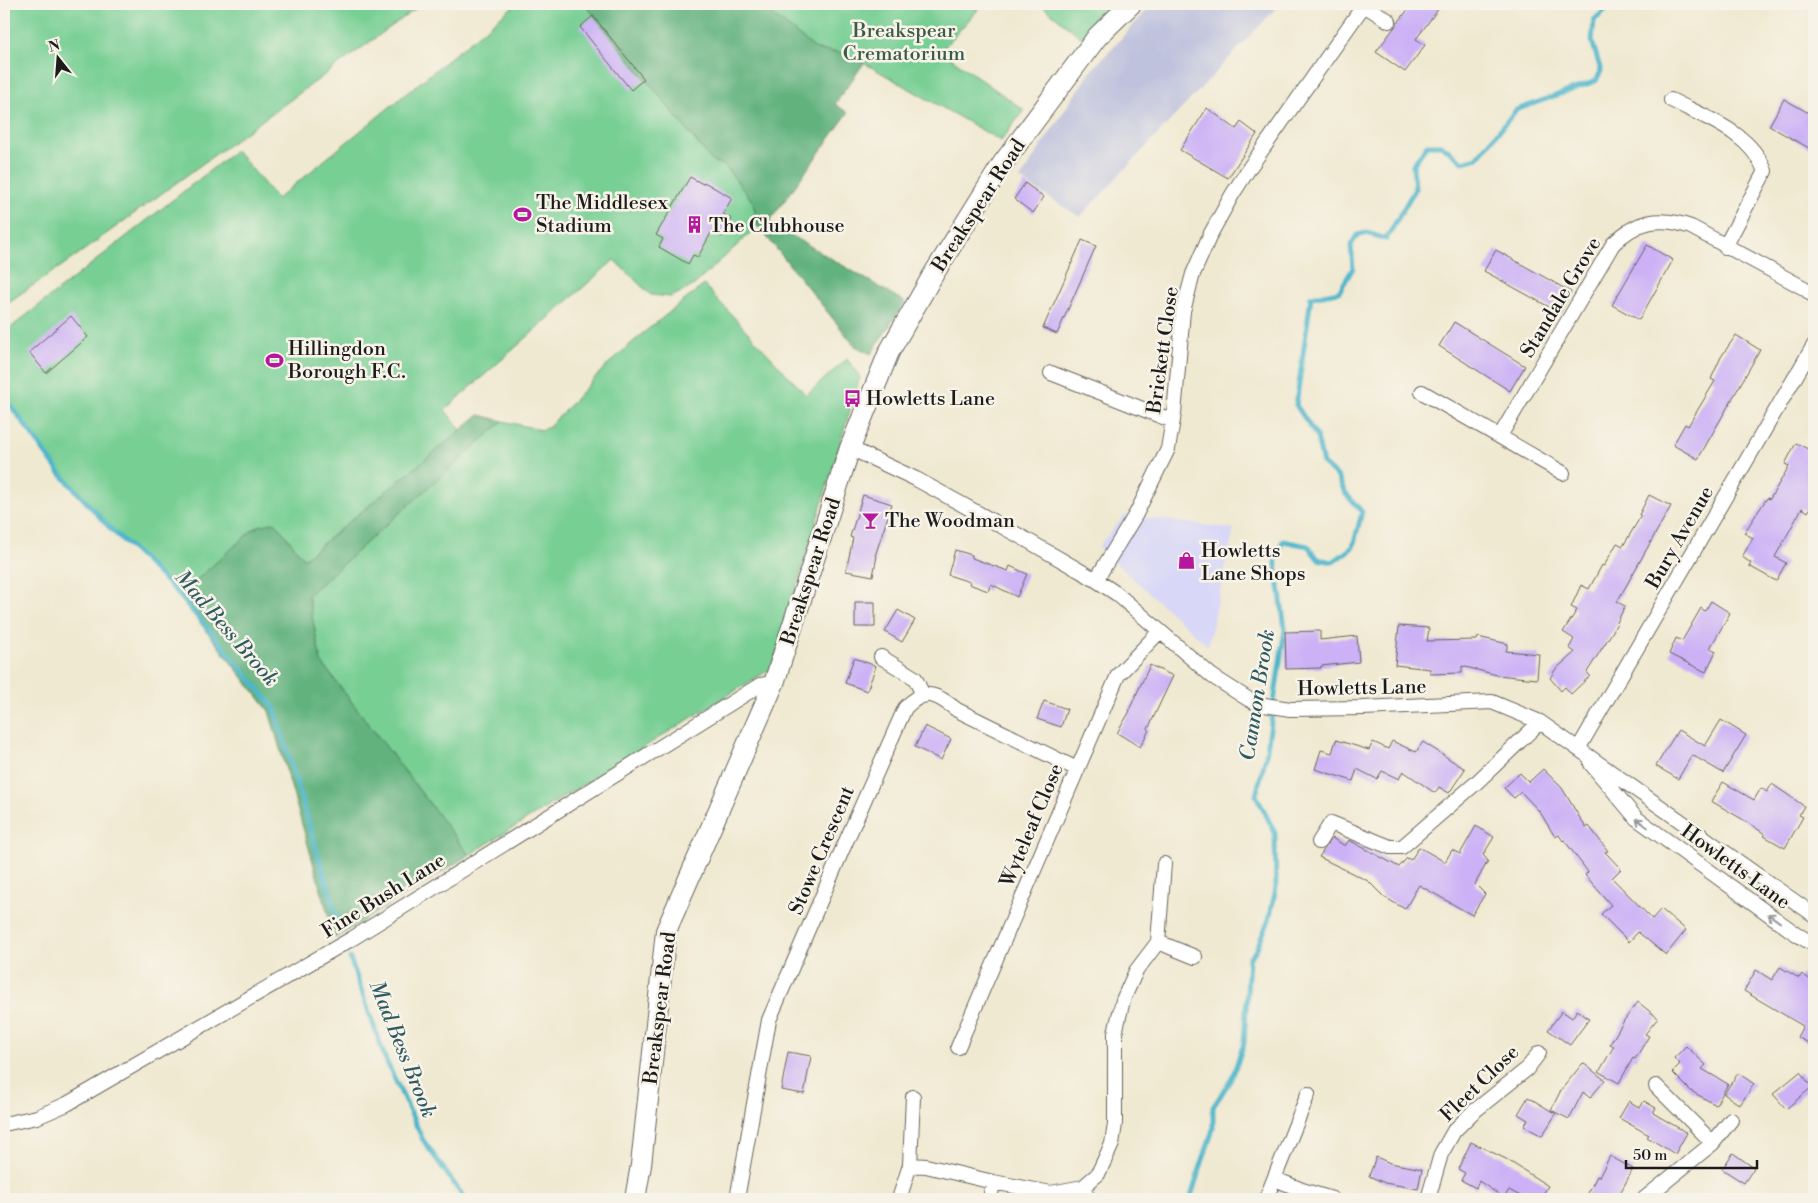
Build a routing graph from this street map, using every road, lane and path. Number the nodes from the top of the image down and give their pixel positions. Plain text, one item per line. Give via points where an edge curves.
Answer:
1 (1131, 4) edge
2 (1388, 21) dead end
3 (1671, 100) dead end
4 (1725, 247) junction
5 (1814, 296) edge
6 (1814, 345) edge
7 (1052, 373) dead end
8 (1422, 392) dead end
9 (1173, 420) junction
10 (1500, 436) junction
11 (850, 448) junction
12 (1563, 473) dead end
13 (1096, 580) junction
14 (1160, 631) junction
15 (881, 657) dead end
16 (774, 683) junction
17 (923, 695) junction
18 (1540, 722) junction
19 (1578, 750) junction
20 (1077, 769) junction
21 (1319, 842) dead end
22 (1164, 864) dead end
23 (1814, 915) edge
24 (1158, 942) junction
25 (1814, 945) edge
26 (1195, 957) dead end
27 (958, 1047) dead end
28 (1538, 1053) dead end
29 (1656, 1086) dead end
30 (1308, 1094) dead end
31 (912, 1097) dead end
32 (1731, 1120) dead end
33 (4, 1124) edge
34 (1713, 1142) junction
35 (910, 1166) junction
36 (1275, 1179) junction
37 (993, 1182) junction
38 (1085, 1193) edge
39 (635, 1199) edge
40 (737, 1199) edge
41 (899, 1199) edge
42 (990, 1199) edge
43 (1266, 1199) edge
44 (1332, 1199) edge
45 (1428, 1199) edge
46 (1644, 1199) edge

1 - 11 street, Breakspear Road via 1097,37 1003,163 889,352
2 - 9 street, Brickett Close via 1364,5 1250,167 1210,235 1193,274 1183,311
3 - 4 street via 1733,132 1760,158 1765,171
4 - 5 street, Standale Grove
4 - 10 street, Standale Grove via 1692,227 1662,220 1644,223 1625,232 1613,244
6 - 19 street, Bury Avenue
7 - 9 street
8 - 10 street
9 - 13 street, Brickett Close via 1168,450 1136,514
10 - 12 street
11 - 13 street, Howletts Lane via 924,484
11 - 16 street, Breakspear Road
13 - 14 street, Howletts Lane
14 - 18 street, Howletts Lane via 1212,676 1262,704 1285,708 1363,708 1492,702
14 - 20 street, Wyteleaf Close via 1118,675
15 - 17 street via 915,678
16 - 33 street, Fine Bush Lane via 760,685 353,938 67,1104 36,1118
16 - 39 street, Breakspear Road via 666,930
17 - 20 street via 939,697 956,710
17 - 40 street, Stowe Crescent via 905,708 769,1020
18 - 19 street, Howletts Lane
18 - 21 street via 1402,847 1390,847 1331,824
19 - 23 street, Howletts Lane
25 -> 19 street, Howletts Lane via 1636,818
20 - 27 street, Wyteleaf Close
22 - 24 street
24 - 26 street
24 - 38 street via 1136,971 1123,1000 1115,1033 1112,1144
28 - 45 street, Fleet Close via 1527,1069 1472,1112 1454,1131 1441,1154
29 - 34 street
30 - 36 street
31 - 35 street
32 - 34 street
34 - 46 street
35 - 37 street via 926,1166
35 - 41 street
36 - 43 street
36 - 44 street
37 - 38 street via 1051,1193
37 - 42 street

